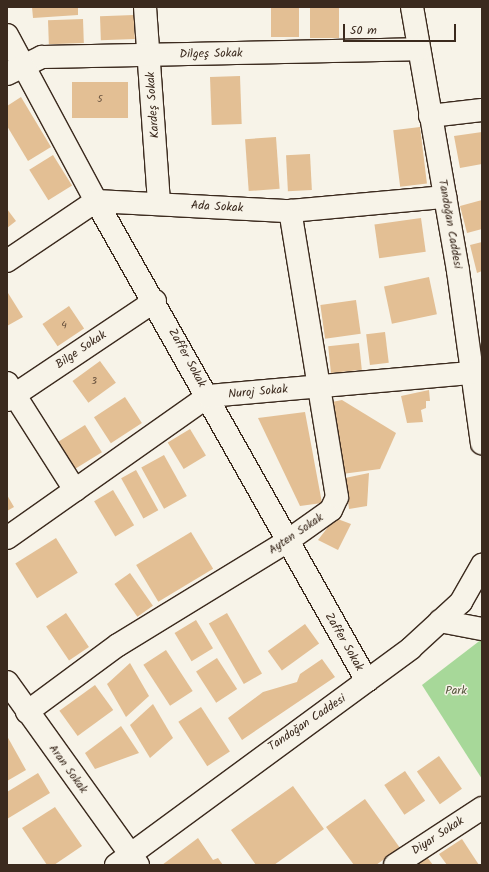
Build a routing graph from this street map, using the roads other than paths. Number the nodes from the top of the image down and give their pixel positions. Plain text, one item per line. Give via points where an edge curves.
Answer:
1 (145, 7) edge
2 (412, 7) edge
3 (7, 35) edge
4 (418, 49) junction
5 (150, 55) junction
6 (15, 69) edge
7 (482, 110) edge
8 (430, 116) junction
9 (445, 197) junction
10 (96, 201) junction
11 (159, 204) junction
12 (290, 211) junction
13 (7, 261) edge
14 (155, 301) junction
15 (477, 373) edge
16 (320, 386) junction
17 (10, 393) edge
18 (208, 396) junction
19 (482, 442) edge
20 (75, 490) junction
21 (7, 538) edge
22 (286, 542) junction
23 (482, 571) edge
24 (440, 621) junction
25 (482, 629) edge
26 (367, 681) junction
27 (7, 682) edge
28 (28, 712) junction
29 (482, 808) edge
30 (128, 862) edge
31 (395, 865) edge

1 - 5 street, Kardeş Sokak
2 - 4 street, Tandoğan Caddesi
3 - 6 street, Zaffer Sokak
4 - 5 street, Dilgeş Sokak
4 - 8 street, Tandoğan Caddesi
5 - 6 street, Dilgeş Sokak via 42,57
5 - 11 street, Kardeş Sokak
6 - 10 street, Zaffer Sokak
7 - 8 street
8 - 9 street, Tandoğan Caddesi
9 - 12 street, Ada Sokak
9 - 15 street, Tandoğan Caddesi
10 - 11 street, Ada Sokak
10 - 13 street
10 - 14 street, Zaffer Sokak
11 - 12 street, Ada Sokak
12 - 16 street, Ayten Sokak
14 - 17 street, Bilge Sokak
14 - 18 street, Zaffer Sokak
15 - 16 street, Nuroj Sokak
15 - 19 street, Tandoğan Caddesi
16 - 18 street, Nuroj Sokak
16 - 22 street, Ayten Sokak via 337,497 331,510
17 - 20 street
18 - 20 street
18 - 22 street, Zaffer Sokak
20 - 21 street
22 - 26 street, Zaffer Sokak
22 - 28 street, Ayten Sokak via 118,645
23 - 24 street, Tandoğan Caddesi via 461,602
24 - 25 street
24 - 26 street, Tandoğan Caddesi
26 - 30 street, Tandoğan Caddesi via 268,750
27 - 28 street, Aran Sokak
28 - 30 street, Aran Sokak
29 - 31 street, Diyar Sokak

